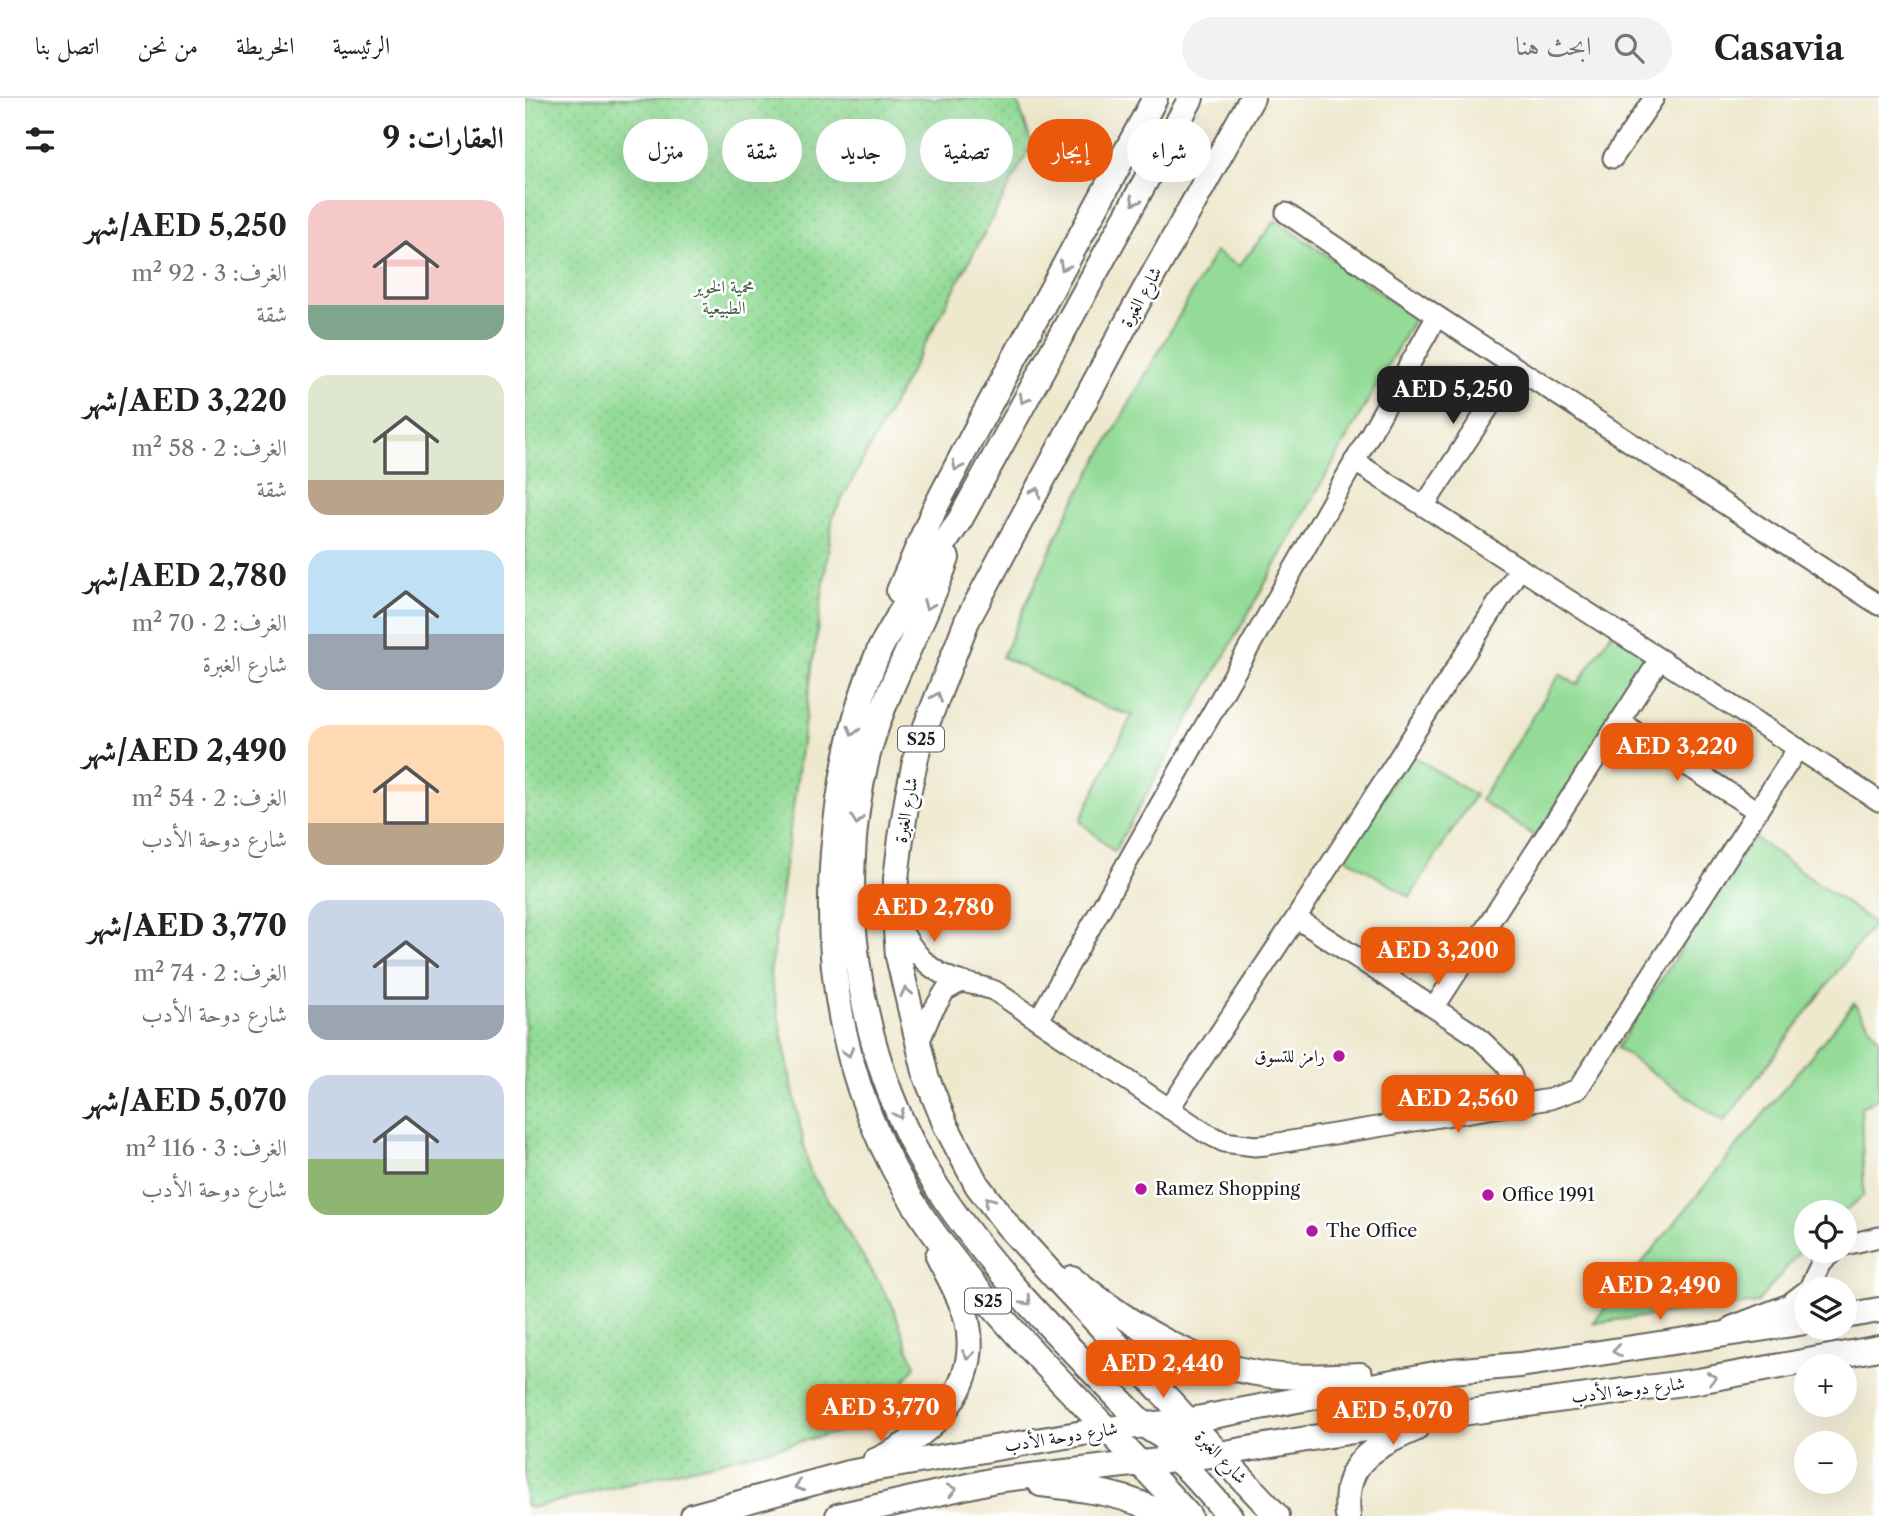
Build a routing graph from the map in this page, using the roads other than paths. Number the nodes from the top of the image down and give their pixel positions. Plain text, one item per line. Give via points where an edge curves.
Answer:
1 (1155, 98) edge
2 (1191, 98) edge
3 (1252, 98) edge
4 (1654, 98) edge
5 (1613, 158) dead end
6 (1286, 213) dead end
7 (1437, 316) junction
8 (1515, 368) junction
9 (1355, 461) junction
10 (1424, 506) junction
11 (961, 518) junction
12 (1520, 568) junction
13 (1879, 605) edge
14 (877, 654) junction
15 (1660, 659) junction
16 (1619, 721) junction
17 (1798, 748) junction
18 (1879, 800) edge
19 (1757, 811) junction
20 (895, 917) junction
21 (1296, 918) junction
22 (961, 982) junction
23 (1434, 1008) junction
24 (1038, 1020) junction
25 (918, 1045) junction
26 (1519, 1104) junction
27 (1169, 1110) junction
28 (912, 1201) junction
29 (1008, 1226) junction
30 (1879, 1237) edge
31 (1857, 1242) edge
32 (1794, 1300) edge
33 (1879, 1310) edge
34 (1857, 1314) edge
35 (1794, 1324) edge
36 (1697, 1340) junction
37 (1879, 1348) edge
38 (1451, 1371) junction
39 (1447, 1415) junction
40 (1186, 1420) junction
41 (1144, 1425) junction
42 (1107, 1429) junction
43 (1219, 1454) junction
44 (1141, 1463) junction
45 (1184, 1466) junction
46 (848, 1473) junction
47 (995, 1480) junction
48 (1167, 1504) edge
49 (693, 1516) edge
50 (838, 1516) edge
51 (1189, 1516) edge
52 (1230, 1516) edge
53 (1277, 1516) edge
54 (1348, 1516) edge

1 -> 14 main road via 934,510
2 -> 11 main road, S25
20 -> 3 main road, شارع الغبرة / S25 via 901,838 919,744 967,621
4 - 5 street
6 - 7 street
7 - 8 street
7 - 9 street
8 - 10 street
8 - 13 street
9 - 10 street
9 - 24 street
10 - 12 street
11 - 14 main road, S25
11 -> 41 main road via 868,754 859,802 853,897 863,998 891,1096 912,1145 941,1193 1013,1286
12 - 15 street
12 - 21 street
14 -> 28 main road, S25 via 853,730 838,810 831,872 831,958 846,1046 859,1087
15 - 16 street
15 - 17 street
16 - 19 street
16 - 23 street
17 - 18 street
17 - 19 street
19 - 26 street via 1578,1089 1565,1096
20 - 22 street via 923,962
25 -> 20 main road, شارع الغبرة / S25 via 898,956
21 - 23 street
21 - 27 street
22 - 24 street via 995,991
22 - 25 street via 945,991
23 - 26 street via 1477,1036 1505,1063
24 - 27 street
29 -> 25 main road, شارع الغبرة / S25 via 961,1157 926,1076
26 - 27 street via 1255,1146 1224,1142
28 - 42 main road, S25 via 1002,1318
28 -> 46 main road via 967,1321 970,1344 965,1373 947,1409 933,1425 889,1455
29 - 38 main road via 1136,1325 1227,1367 1299,1377
29 - 40 main road, شارع الغبرة / S25
30 - 31 street
32 - 36 street
33 - 34 main road
35 - 36 main road, شارع دوحة الأدب
36 -> 38 main road, شارع دوحة الأدب
39 -> 37 main road, شارع دوحة الأدب via 1698,1381
38 - 40 main road, شارع دوحة الأدب
39 - 43 main road, شارع دوحة الأدب
39 - 54 main road via 1365,1456 1349,1484
40 - 41 main road, شارع دوحة الأدب
40 - 43 main road, شارع الغبرة / S25
41 - 42 main road, شارع دوحة الأدب
41 - 43 main road via 1179,1446
42 - 44 main road, S25
42 - 45 main road via 1144,1438
42 - 46 main road, شارع دوحة الأدب
43 - 45 main road, شارع دوحة الأدب
43 - 53 main road, شارع الغبرة / S25
44 - 45 main road, شارع دوحة الأدب
44 - 47 main road, شارع دوحة الأدب
44 - 48 main road, S25
45 - 48 main road via 1170,1472 1165,1484
45 - 52 main road
46 -> 49 main road, شارع دوحة الأدب
47 - 48 main road via 1095,1490 1140,1503
50 -> 47 main road, شارع دوحة الأدب
48 - 51 main road, S25

